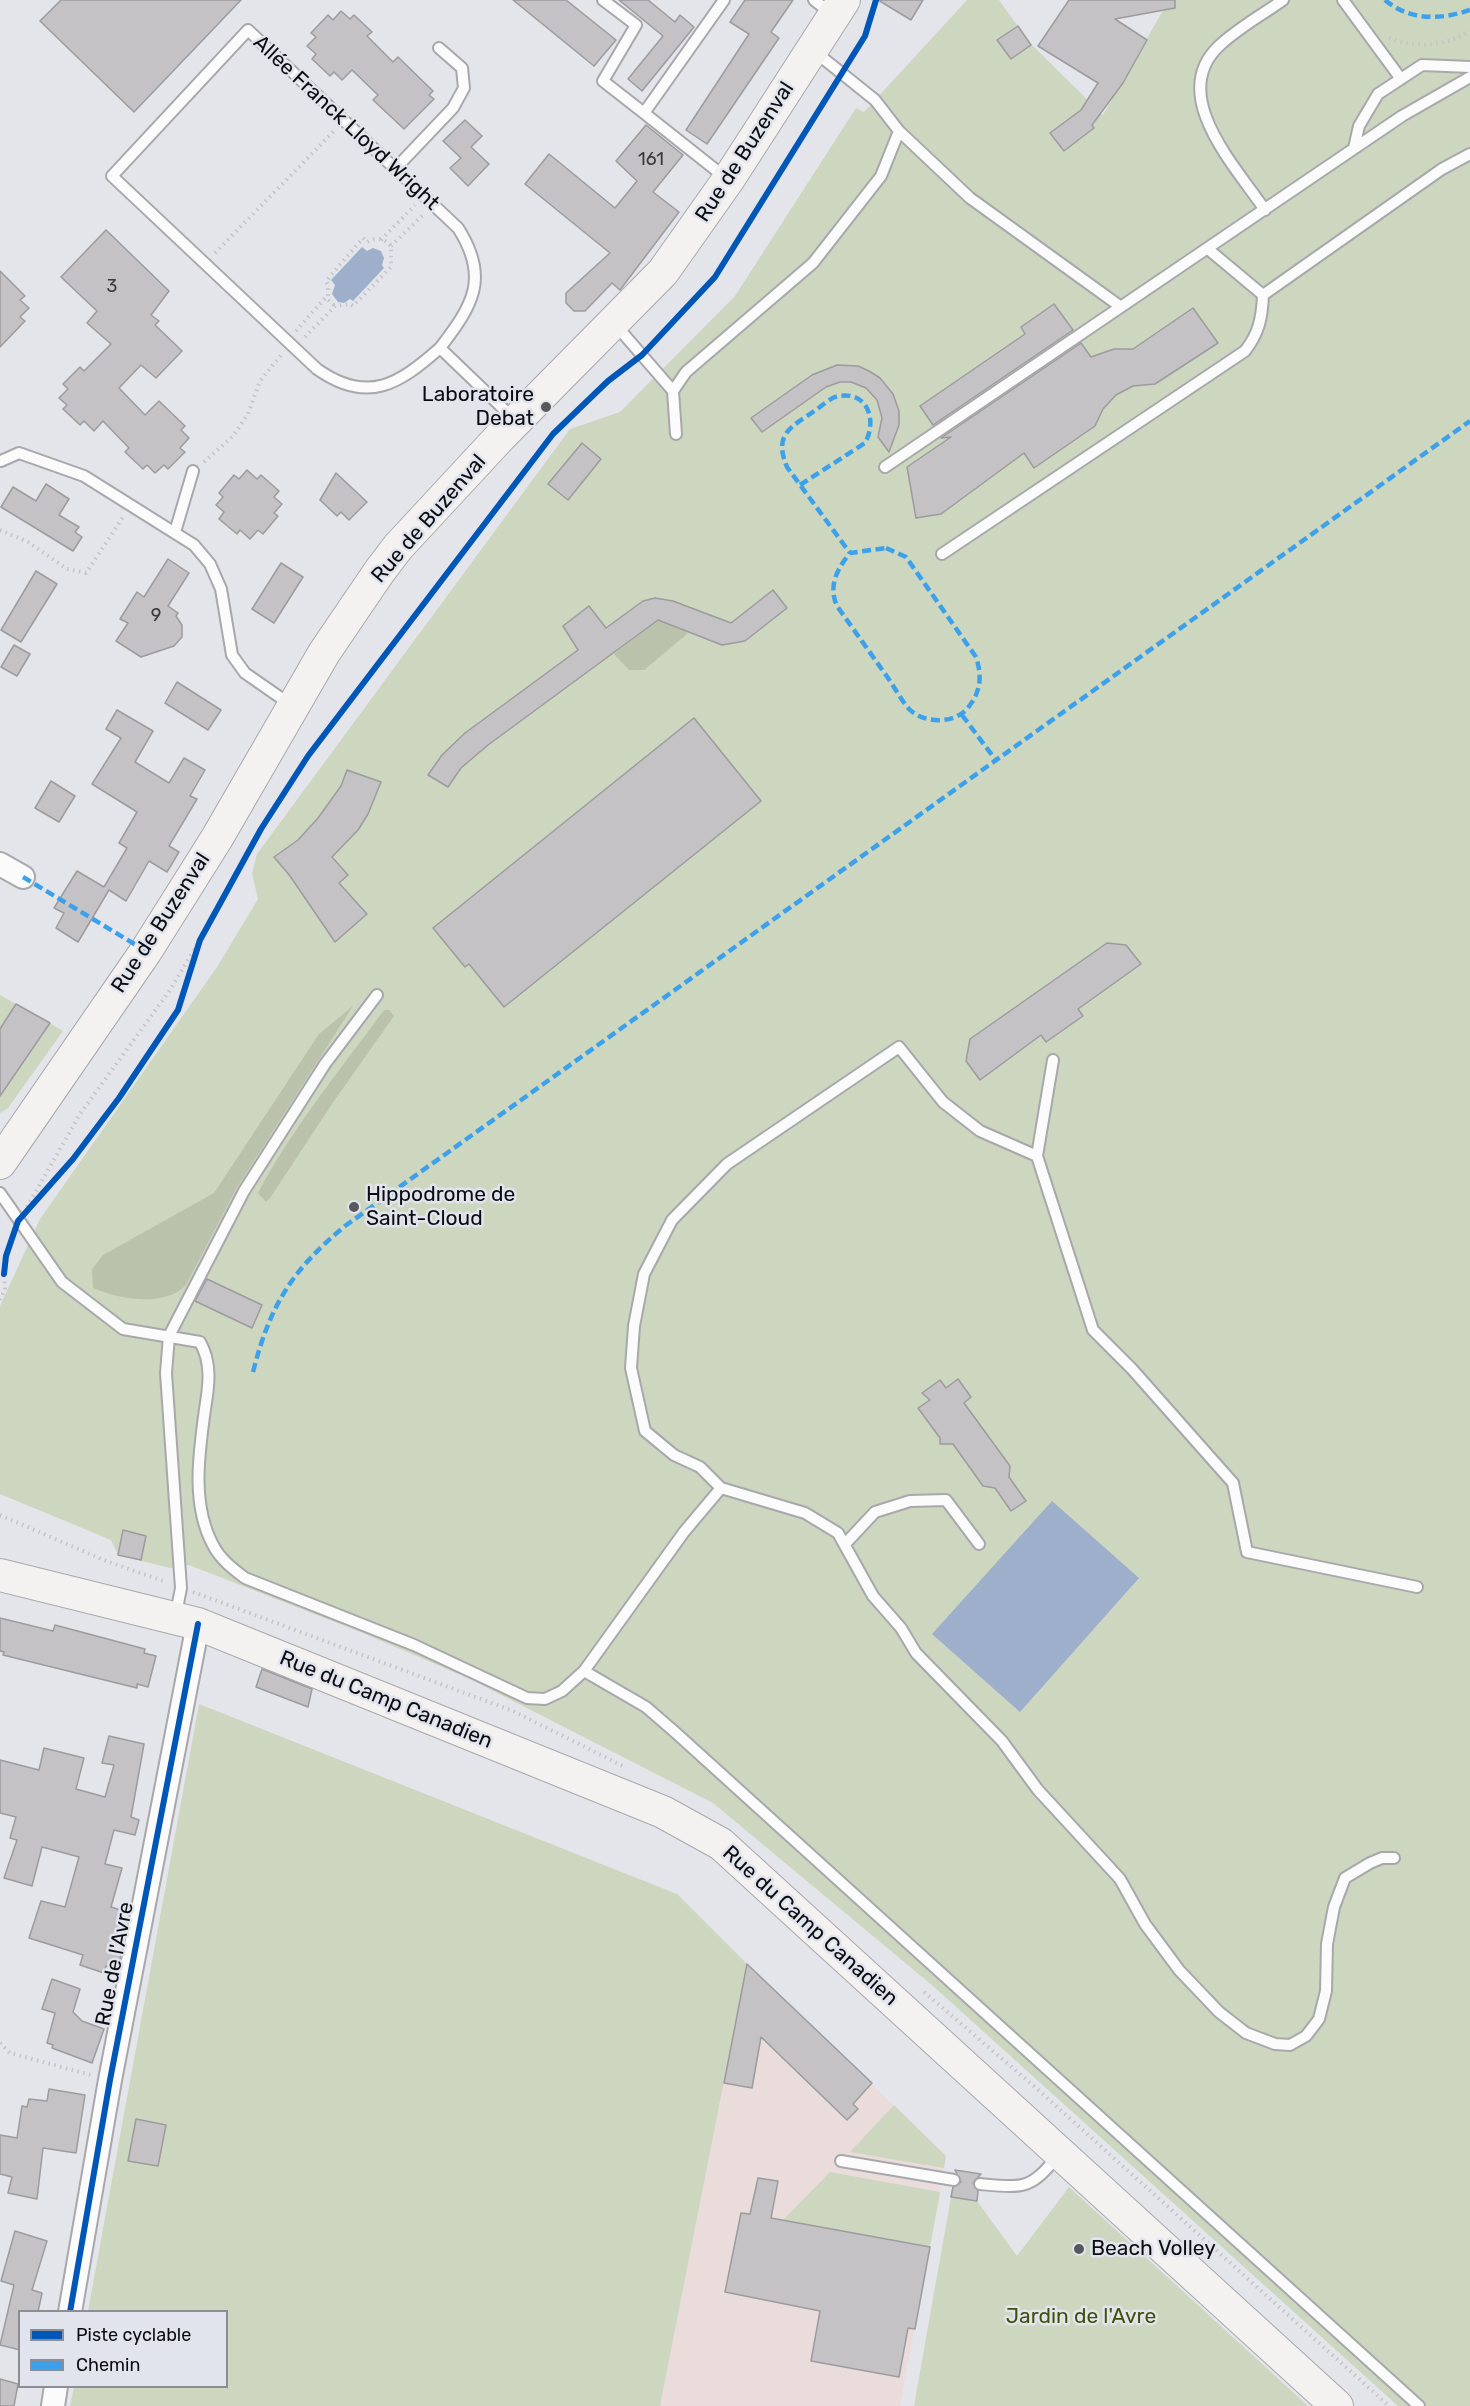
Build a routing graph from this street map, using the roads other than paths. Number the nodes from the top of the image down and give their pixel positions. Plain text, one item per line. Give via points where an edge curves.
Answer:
1 (603, 0) edge
2 (724, 0) edge
3 (1283, 0) edge
4 (1342, 0) edge
5 (831, 5) edge
6 (439, 48) dead end
7 (813, 50) junction
8 (1470, 67) edge
9 (1470, 77) edge
10 (1401, 79) junction
11 (644, 113) junction
12 (899, 131) junction
13 (1354, 148) junction
14 (1470, 154) edge
15 (395, 169) junction
16 (728, 180) junction
17 (1265, 210) junction
18 (1208, 249) junction
19 (1263, 295) junction
20 (1121, 308) junction
21 (613, 322) junction
22 (440, 348) junction
23 (673, 391) junction
24 (516, 422) junction
25 (676, 434) dead end
26 (0, 461) edge
27 (885, 468) dead end
28 (193, 471) road end
29 (175, 532) junction
30 (942, 554) dead end
31 (293, 706) junction
32 (0, 864) edge
33 (23, 877) dead end
34 (377, 995) dead end
35 (1053, 1060) dead end
36 (8, 1133) edge
37 (1037, 1156) junction
38 (0, 1163) edge
39 (0, 1193) edge
40 (169, 1336) junction
41 (721, 1488) junction
42 (845, 1544) junction
43 (979, 1544) dead end
44 (0, 1575) edge
45 (1417, 1587) dead end
46 (193, 1612) junction
47 (584, 1671) junction
48 (1394, 1858) dead end
49 (1059, 2154) junction
50 (841, 2161) dead end
51 (954, 2180) dead end
52 (980, 2184) dead end
53 (70, 2310) edge
54 (56, 2388) edge
55 (53, 2406) edge
56 (1336, 2406) edge
57 (1419, 2406) edge

1 - 11 lane via 636,26 603,81
2 - 11 lane
3 - 17 lane via 1218,46 1200,82 1205,121
4 - 10 lane
5 - 7 main road, Rue de Buzenval
6 - 15 lane via 462,68 464,88 453,108
7 - 12 lane via 875,100
7 - 16 main road, Rue de Buzenval
8 - 10 lane via 1422,65
9 - 13 lane
10 - 13 lane via 1378,94 1359,126
11 - 16 lane
12 - 20 lane via 970,198
12 - 23 lane via 881,176 813,263 686,372
13 - 17 lane
14 - 19 lane via 1442,169
15 - 22 lane, Allée Franck Lloyd Wright via 458,228 471,248 477,270 465,317
15 - 22 lane, Allée Franck Lloyd Wright via 248,30 112,176 333,380 375,387 391,384 409,375
16 - 21 main road, Rue de Buzenval via 663,272
17 - 18 lane
18 - 19 lane
18 - 20 lane
19 - 30 lane via 1262,319 1245,351
20 - 27 lane
21 - 23 lane
21 - 24 main road, Rue de Buzenval
22 - 24 lane
23 - 25 lane
24 - 31 main road, Rue de Buzenval via 398,547 324,653
26 - 29 lane via 19,453 84,476
28 - 29 lane
29 - 31 lane via 194,544 210,564 221,589 232,655 245,674
31 - 36 main road, Rue de Buzenval via 146,951
32 - 33 street
34 - 40 lane via 325,1065 244,1191
35 - 37 lane
36 - 38 main road, Rue de Buzenval
37 - 41 lane via 980,1131 943,1102 899,1047 728,1164 672,1220 644,1274 631,1368 645,1431 674,1455 700,1467
37 - 45 lane via 1093,1330 1233,1483 1247,1552
39 - 40 lane via 62,1282 123,1329
40 - 46 lane via 166,1373 181,1588
40 - 47 lane via 200,1342 208,1356 208,1389 197,1475 203,1518 213,1546 226,1563 245,1578 414,1645 527,1698 545,1699
41 - 42 lane via 804,1514 838,1533
41 - 47 lane via 684,1532
42 - 43 lane via 875,1512 910,1502 946,1500
42 - 48 lane via 873,1596 901,1628 916,1653 1002,1741 1038,1790 1119,1879 1145,1924 1179,1970 1219,2012 1246,2033 1290,2045 1306,2036 1319,2019 1326,1991 1327,1944 1345,1878 1382,1858
44 - 46 main road, Rue du Camp Canadien
46 - 49 main road, Rue du Camp Canadien via 663,1812 721,1844
46 - 53 street, Rue de l'Avre
47 - 57 lane via 646,1707
49 - 52 lane via 1036,2181 1023,2186
49 - 56 main road, Rue du Camp Canadien
50 - 51 lane
54 - 55 street

